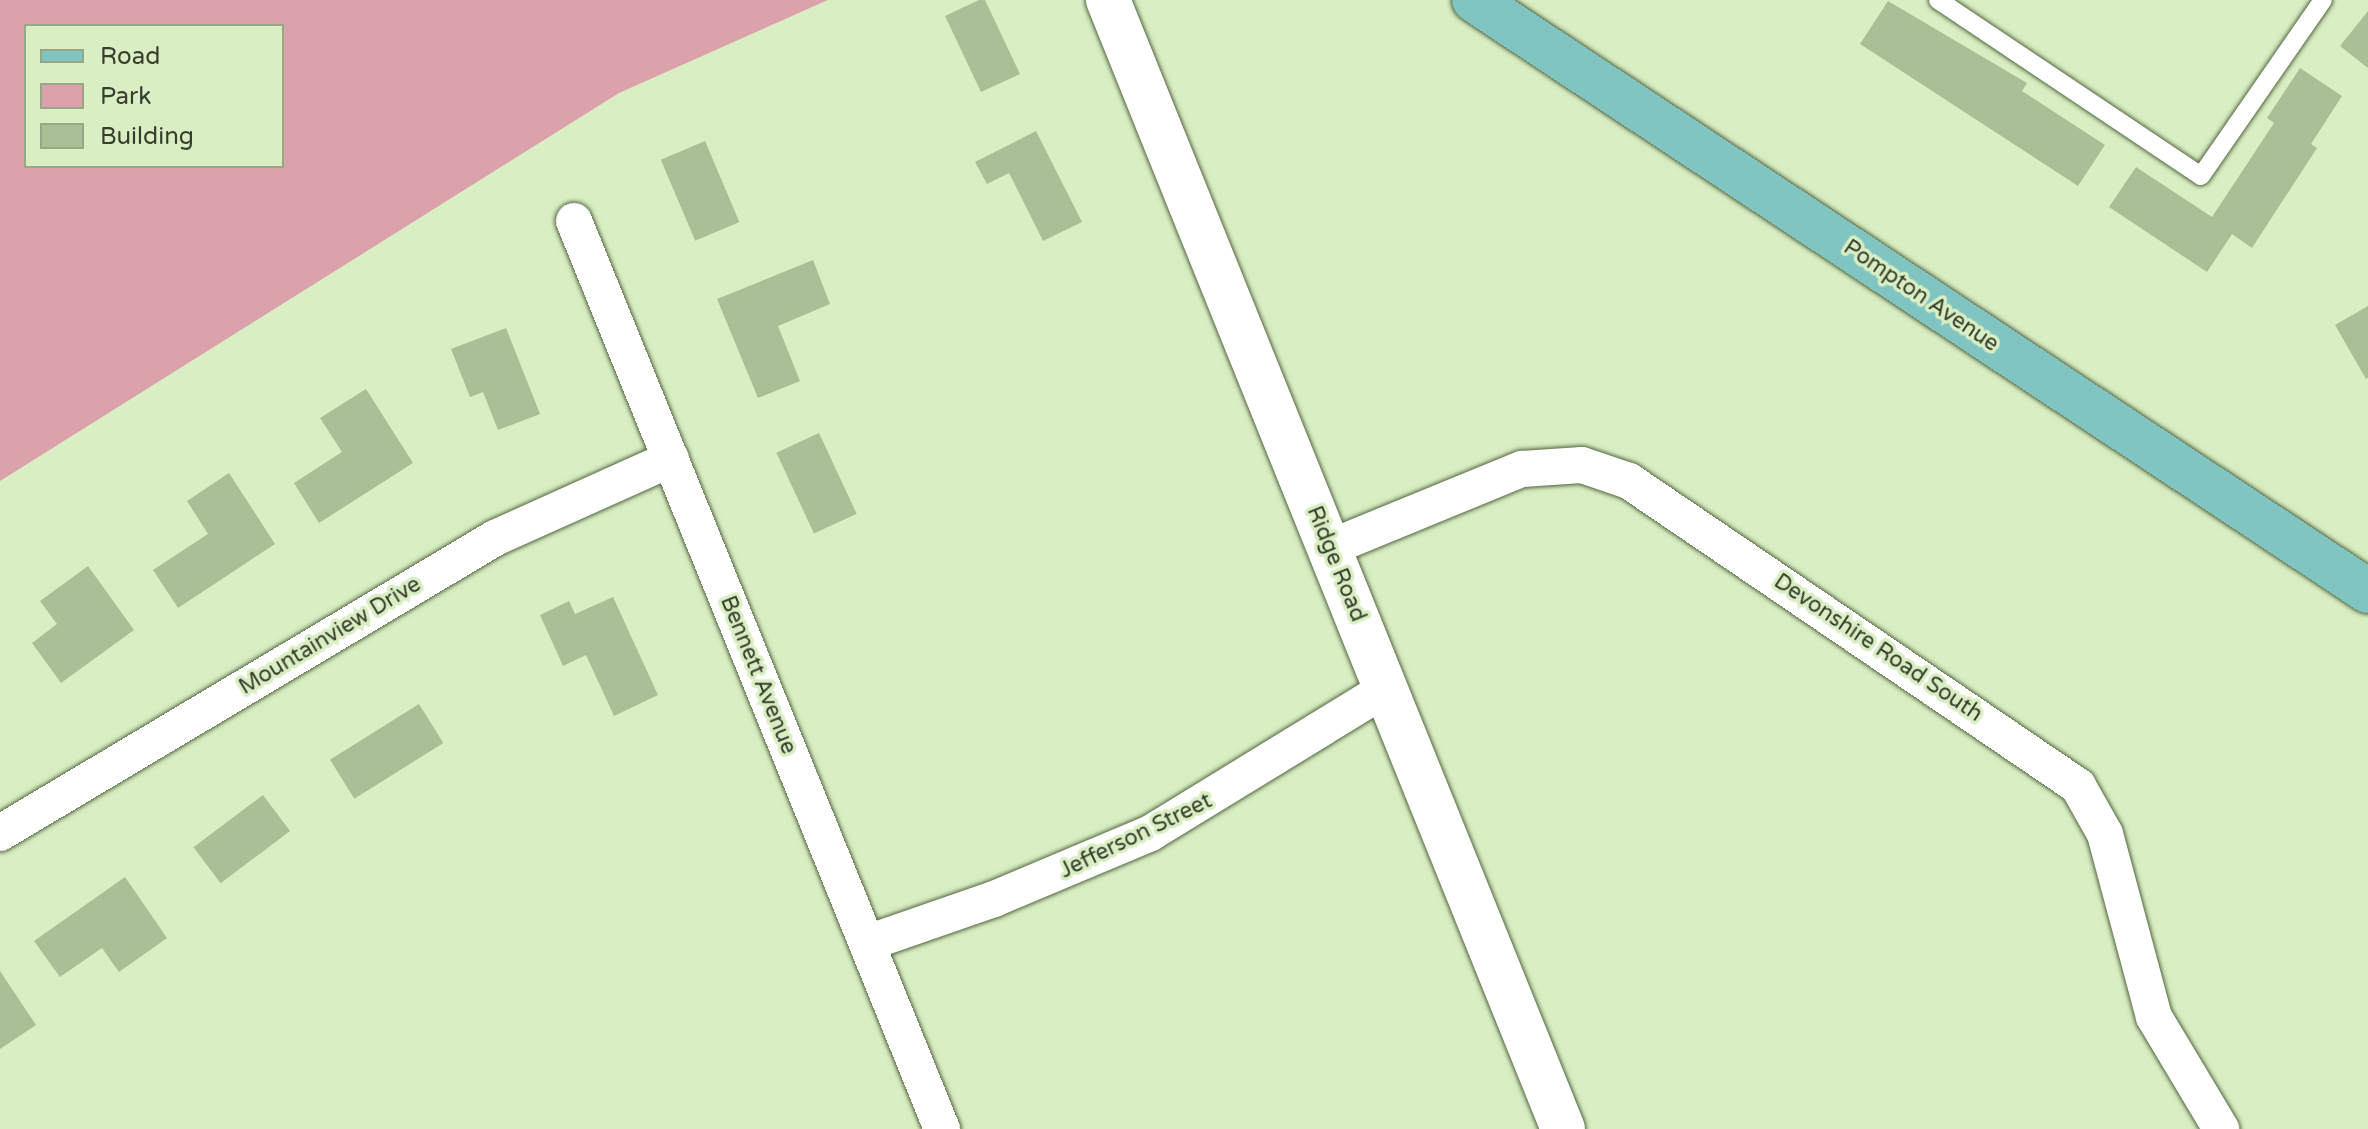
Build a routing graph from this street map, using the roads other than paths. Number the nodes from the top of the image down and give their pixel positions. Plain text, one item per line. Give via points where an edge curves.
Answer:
1 (1108, 0) edge
2 (1474, 0) edge
3 (1938, 0) edge
4 (2323, 0) edge
5 (574, 221) dead end
6 (671, 459) junction
7 (1329, 548) junction
8 (2368, 591) edge
9 (1386, 689) junction
10 (0, 833) edge
11 (867, 943) junction
12 (942, 1129) edge
13 (1563, 1129) edge
14 (2221, 1129) edge

1 - 7 main road, Ridge Road
2 - 8 main road, Pompton Avenue
3 - 4 lane via 2201,176
5 - 6 street, Bennett Avenue
6 - 10 street, Mountainview Drive via 495,538
6 - 11 street, Bennett Avenue
7 - 9 main road, Ridge Road
7 - 14 street, Devonshire Road South via 1522,469 1582,465 1629,481 2078,786 2105,834 2154,1017
9 - 11 street, Jefferson Street via 1149,834 994,899
9 - 13 main road, Ridge Road
11 - 12 street, Bennett Avenue

